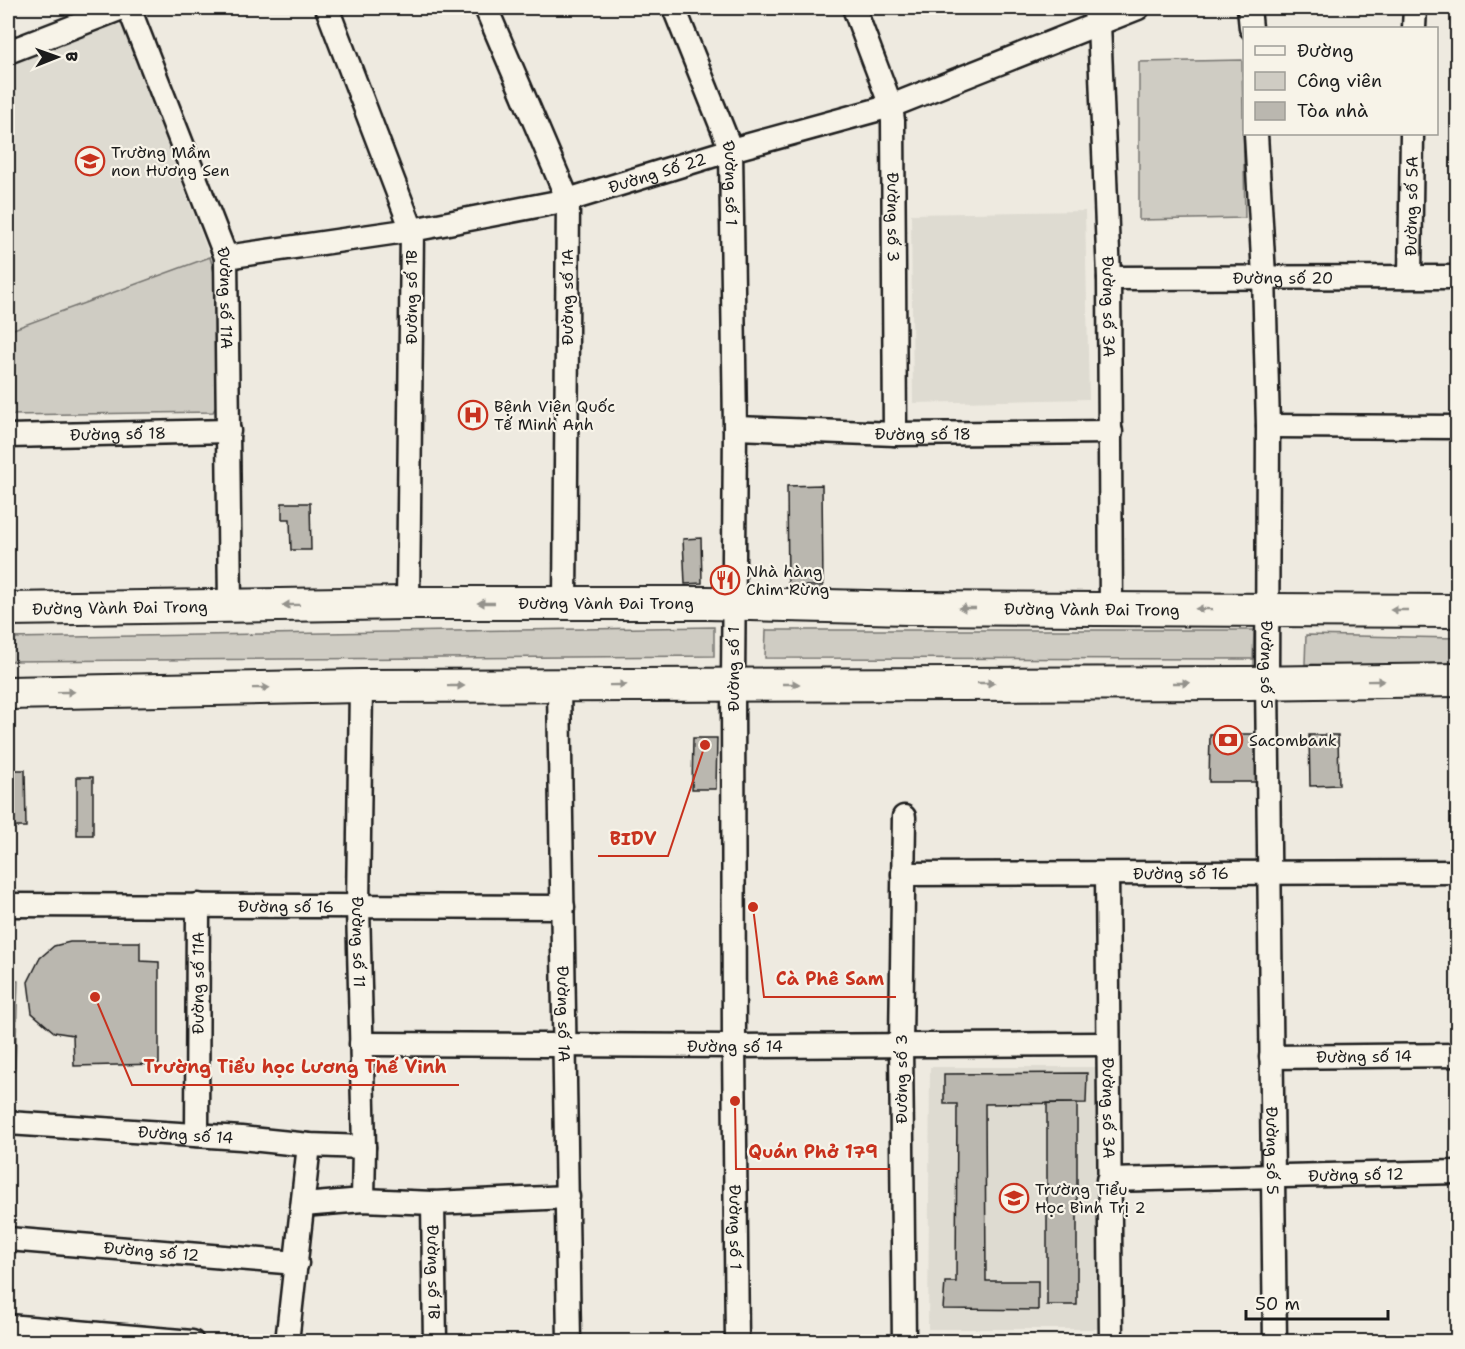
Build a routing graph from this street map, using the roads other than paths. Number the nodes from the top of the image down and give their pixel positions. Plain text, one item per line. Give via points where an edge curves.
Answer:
1 (122, 8) edge
2 (129, 8) edge
3 (327, 8) edge
4 (486, 8) edge
5 (674, 8) edge
6 (854, 8) edge
7 (1138, 8) edge
8 (1249, 8) edge
9 (1414, 8) edge
10 (1096, 16) edge
11 (1251, 27) edge
12 (1414, 27) edge
13 (8, 52) edge
14 (891, 106) junction
15 (1256, 135) edge
16 (1412, 135) edge
17 (731, 150) junction
18 (568, 200) junction
19 (412, 230) junction
20 (226, 257) junction
21 (1264, 276) junction
22 (1410, 276) junction
23 (1458, 277) edge
24 (1109, 278) junction
25 (1268, 426) junction
26 (1458, 427) edge
27 (735, 428) junction
28 (228, 431) junction
29 (1111, 432) junction
30 (895, 434) junction
31 (8, 436) edge
32 (408, 603) junction
33 (565, 603) junction
34 (733, 603) junction
35 (230, 606) junction
36 (8, 609) edge
37 (1111, 609) junction
38 (1268, 610) junction
39 (1458, 611) edge
40 (1458, 680) edge
41 (1268, 682) junction
42 (733, 684) junction
43 (361, 686) junction
44 (560, 686) junction
45 (8, 693) edge
46 (904, 817) dead end
47 (1458, 872) edge
48 (1269, 873) junction
49 (903, 874) junction
50 (1107, 874) junction
51 (8, 905) edge
52 (198, 905) junction
53 (358, 907) junction
54 (563, 907) junction
55 (361, 1044) junction
56 (1108, 1044) junction
57 (901, 1045) junction
58 (566, 1046) junction
59 (734, 1046) junction
60 (1458, 1055) edge
61 (1271, 1057) junction
62 (8, 1123) edge
63 (197, 1135) junction
64 (309, 1145) junction
65 (364, 1147) junction
66 (1458, 1172) edge
67 (1272, 1176) junction
68 (1108, 1180) junction
69 (568, 1197) junction
70 (363, 1200) junction
71 (433, 1203) junction
72 (303, 1204) junction
73 (8, 1239) edge
74 (297, 1263) junction
75 (8, 1326) edge
76 (192, 1341) edge
77 (287, 1341) edge
78 (435, 1341) edge
79 (569, 1341) edge
80 (737, 1341) edge
81 (904, 1341) edge
82 (1111, 1341) edge
83 (1275, 1341) edge

1 - 13 street
2 - 20 street, Đường số 11A
3 - 19 street, Đường số 1B
4 - 18 street, Đường số 1A
5 - 17 street, Đường số 1
6 - 14 street, Đường số 3
7 - 10 street, Đường Số 22
8 - 11 street
9 - 12 street
10 - 14 street, Đường Số 22
10 - 24 street, Đường số 3A
14 - 17 street, Đường Số 22
14 - 30 street, Đường số 3
15 - 21 street, Đường số 5
16 - 22 street, Đường số 5A
17 - 18 street, Đường Số 22
17 - 27 street, Đường số 1
18 - 19 street, Đường Số 22
18 - 33 street, Đường số 1A
19 - 20 street, Đường Số 22
19 - 32 street, Đường số 1B
20 - 28 street, Đường số 11A
21 - 22 street, Đường số 20
21 - 24 street, Đường số 20
21 - 25 street, Đường số 5
22 - 23 street, Đường số 20
24 - 29 street, Đường số 3A
25 - 26 street
25 - 38 street, Đường số 5
27 - 30 street, Đường số 18
27 - 34 street, Đường số 1
28 - 31 street, Đường số 18
28 - 35 street, Đường số 11A
29 - 30 street, Đường số 18
29 - 37 street, Đường số 3A
33 -> 32 street, Đường Vành Đai Trong
32 -> 35 street, Đường Vành Đai Trong
33 - 34 street, Đường Vành Đai Trong
37 -> 34 street, Đường Vành Đai Trong
34 - 42 street, Đường số 1
35 - 36 street, Đường Vành Đai Trong
38 -> 37 street, Đường Vành Đai Trong
39 -> 38 street, Đường Vành Đai Trong
38 - 41 street, Đường số 5
41 -> 40 street
42 -> 41 street
41 - 48 street, Đường số 5
44 -> 42 street
42 - 59 street, Đường số 1
43 -> 44 street
45 -> 43 street
43 - 53 street, Đường số 11
44 - 54 street, Đường số 1A
46 - 49 street, Đường số 3
47 - 48 street, Đường số 16
48 - 50 street, Đường số 16
48 - 61 street, Đường số 5
49 - 50 street, Đường số 16
49 - 57 street, Đường số 3
50 - 56 street, Đường số 3A
51 - 52 street, Đường số 16
52 - 53 street, Đường số 16
52 - 63 street, Đường số 11A
53 - 54 street, Đường số 16
53 - 55 street, Đường số 11
54 - 58 street, Đường số 1A
55 - 58 street, Đường số 14
55 - 65 street, Đường số 11
56 - 57 street, Đường số 14
56 - 68 street, Đường số 3A
57 - 59 street, Đường số 14
57 - 81 street, Đường số 3
58 - 59 street, Đường số 14
58 - 69 street, Đường số 1A
59 - 80 street, Đường số 1
60 - 61 street, Đường số 14
61 - 67 street, Đường số 5
62 - 63 street, Đường số 14
63 - 64 street, Đường số 14
64 - 65 street, Đường số 14
64 - 72 street
65 - 70 street, Đường số 11
66 - 67 street, Đường số 12
67 - 68 street, Đường số 12
67 - 83 street, Đường số 5
68 - 82 street, Đường số 3A
69 - 71 street
69 - 79 street, Đường số 1A
70 - 71 street
70 - 72 street
71 - 78 street, Đường số 1B
72 - 74 street
73 - 74 street, Đường số 12
74 - 77 street
75 - 76 street

